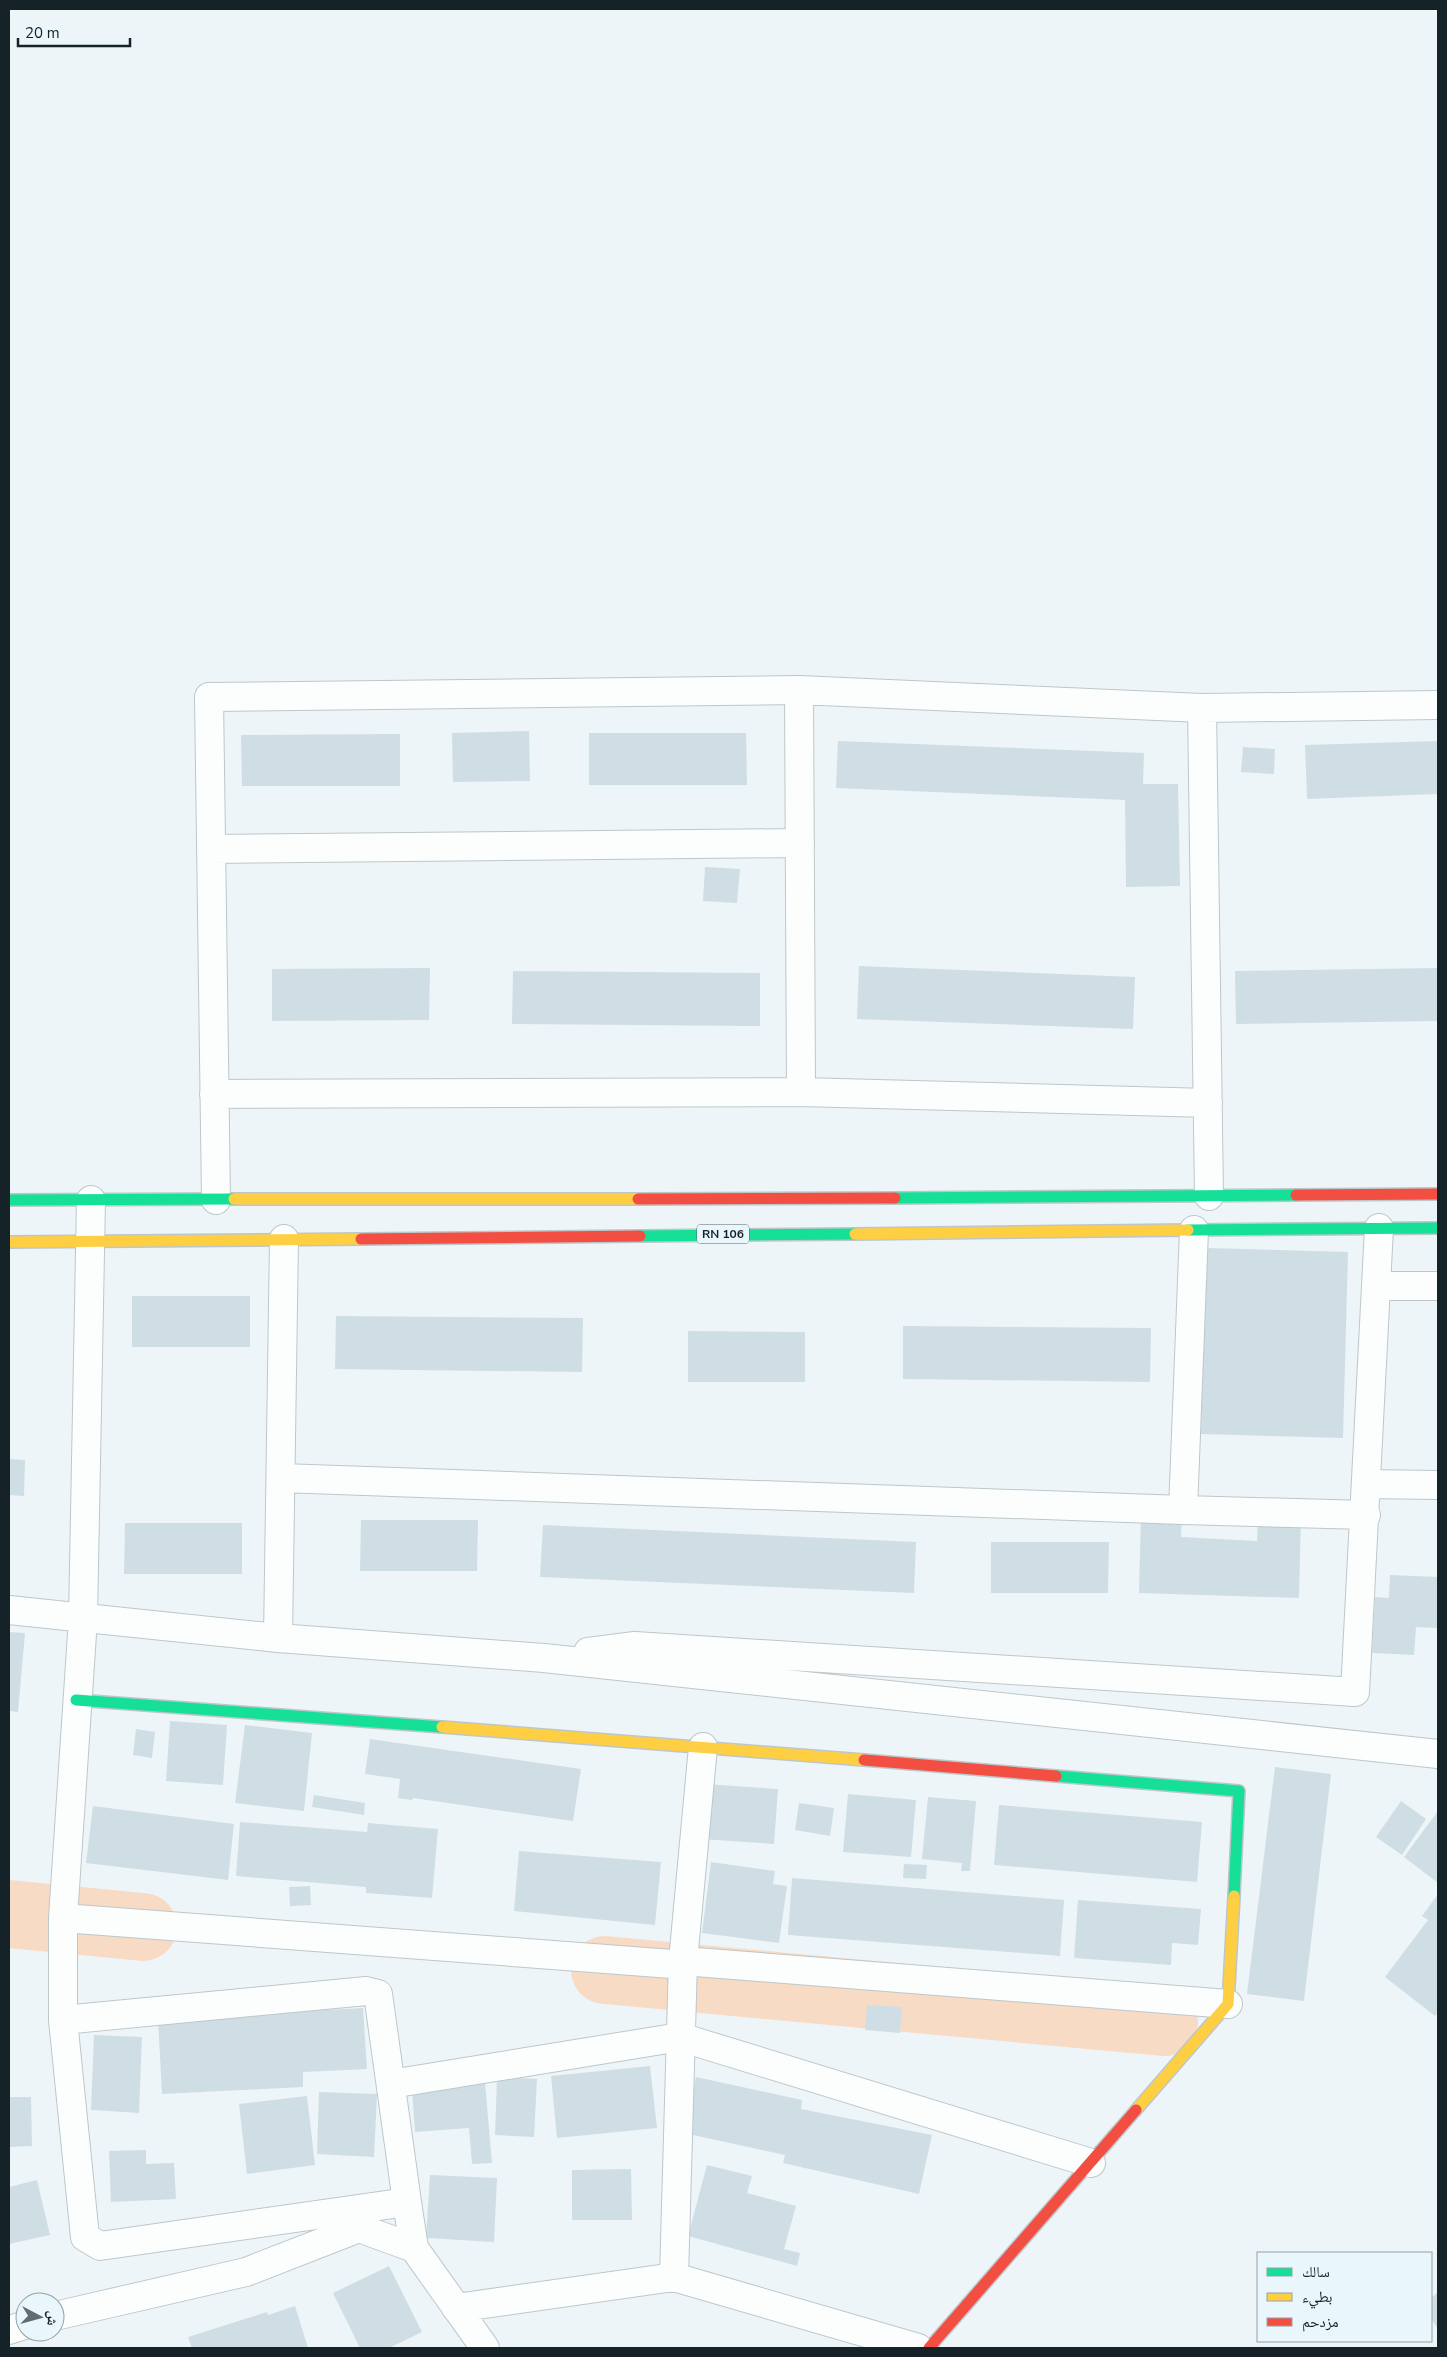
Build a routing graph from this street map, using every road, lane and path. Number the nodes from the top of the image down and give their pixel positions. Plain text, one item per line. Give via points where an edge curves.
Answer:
1 (800, 690) junction
2 (1438, 705) edge
3 (1202, 708) junction
4 (800, 843) junction
5 (211, 849) junction
6 (801, 1092) junction
7 (214, 1094) junction
8 (1208, 1103) junction
9 (1438, 1194) edge
10 (1209, 1196) junction
11 (9, 1200) edge
12 (91, 1200) junction
13 (216, 1200) junction
14 (1379, 1228) junction
15 (1438, 1228) edge
16 (1194, 1230) junction
17 (284, 1239) junction
18 (91, 1241) junction
19 (9, 1242) edge
20 (1376, 1286) junction
21 (1438, 1286) edge
22 (281, 1478) junction
23 (1366, 1484) junction
24 (1438, 1485) edge
25 (1183, 1510) junction
26 (1366, 1515) junction
27 (9, 1610) edge
28 (83, 1619) junction
29 (278, 1638) junction
30 (544, 1658) junction
31 (76, 1700) junction
32 (703, 1747) junction
33 (1438, 1754) edge
34 (63, 1918) junction
35 (684, 1961) junction
36 (1228, 2004) junction
37 (63, 2020) junction
38 (680, 2037) junction
39 (391, 2084) junction
40 (1091, 2162) junction
41 (407, 2202) junction
42 (414, 2248) junction
43 (674, 2277) junction
44 (456, 2308) junction
45 (65, 2314) edge
46 (485, 2348) edge
47 (918, 2348) edge
48 (929, 2348) edge

1 - 3 street
1 - 4 street
1 - 5 street via 209,697
2 - 3 street
3 - 8 street
4 - 5 street
4 - 6 street
5 - 7 street
6 - 7 street
6 - 8 street
7 - 13 street
8 - 10 street
9 - 10 main road
10 - 13 main road
11 - 12 main road
12 - 13 main road
12 - 18 street
14 - 15 main road, RN 106
14 - 16 main road, RN 106
14 - 20 street
16 - 17 main road, RN 106
16 - 25 street
17 - 18 main road, RN 106
17 - 22 street
18 - 19 main road, RN 106
18 - 28 street
20 - 21 street
20 - 23 street
22 - 25 street
22 - 29 street
23 - 24 street
23 - 26 street
25 - 26 street
26 - 30 street via 1355,1692 635,1646
27 - 28 street
28 - 29 street
28 - 31 street
29 - 30 street
30 - 33 street
31 - 32 main road
31 - 34 street
32 - 35 street
32 - 36 main road via 1240,1791
34 - 35 street via 672,1964
34 - 37 street
35 - 36 street
35 - 38 street
36 - 40 main road
37 - 39 street via 366,1991 378,1994
37 - 41 street via 85,2237 100,2246
38 - 39 street
38 - 40 street
38 - 43 street
39 - 41 street
40 - 48 main road
41 - 42 street
42 - 44 street
42 - 45 street via 359,2228 246,2272
43 - 44 street
43 - 47 street
44 - 46 street

